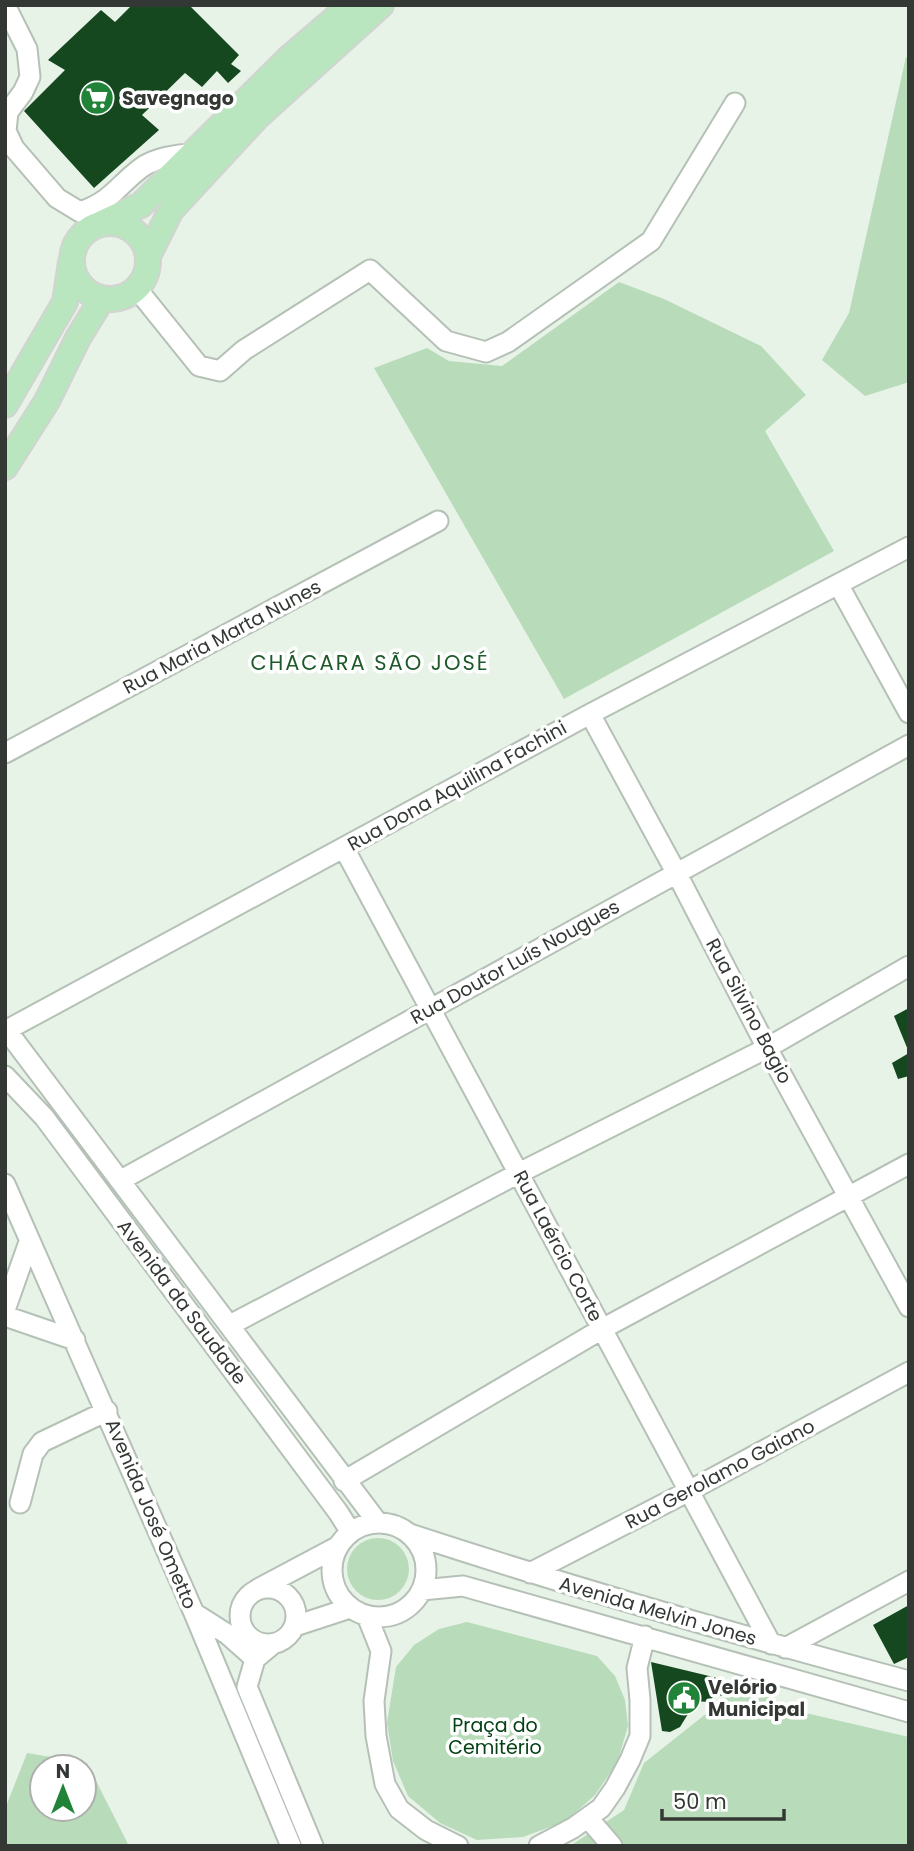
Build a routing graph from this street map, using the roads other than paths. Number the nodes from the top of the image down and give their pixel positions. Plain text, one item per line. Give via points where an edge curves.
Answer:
1 (5, 5) edge
2 (351, 5) edge
3 (381, 5) edge
4 (735, 103) dead end
5 (194, 154) junction
6 (100, 224) junction
7 (148, 256) junction
8 (72, 261) junction
9 (137, 289) junction
10 (102, 299) junction
11 (5, 405) edge
12 (5, 467) edge
13 (438, 521) dead end
14 (909, 547) edge
15 (838, 584) junction
16 (909, 713) edge
17 (590, 714) junction
18 (909, 745) edge
19 (5, 753) edge
20 (344, 848) junction
21 (677, 874) junction
22 (909, 966) edge
23 (430, 1009) junction
24 (6, 1030) edge
25 (767, 1048) junction
26 (5, 1076) edge
27 (909, 1164) edge
28 (519, 1173) junction
29 (121, 1180) junction
30 (5, 1184) edge
31 (850, 1196) junction
32 (29, 1242) junction
33 (909, 1307) edge
34 (5, 1310) edge
35 (5, 1316) edge
36 (230, 1325) junction
37 (602, 1329) junction
38 (75, 1340) junction
39 (909, 1372) edge
40 (107, 1410) junction
41 (344, 1481) junction
42 (689, 1491) junction
43 (20, 1503) dead end
44 (377, 1523) junction
45 (410, 1534) junction
46 (343, 1540) junction
47 (530, 1573) junction
48 (909, 1581) edge
49 (422, 1590) junction
50 (250, 1595) junction
51 (359, 1612) junction
52 (194, 1613) junction
53 (295, 1626) junction
54 (227, 1634) junction
55 (645, 1636) junction
56 (273, 1644) junction
57 (207, 1646) junction
58 (778, 1646) junction
59 (255, 1659) junction
60 (909, 1681) edge
61 (909, 1712) edge
62 (588, 1818) junction
63 (291, 1846) edge
64 (313, 1846) edge
65 (458, 1846) edge
66 (539, 1846) edge
67 (612, 1846) edge

1 - 5 street via 27,49 30,77 8,112 6,131 57,198 80,212 99,206 143,166
2 - 5 main road
3 - 7 main road via 241,134 171,210
4 - 9 street via 651,240 508,342 486,352 446,341 370,270 244,350 220,371 199,366
5 - 6 main road via 141,205
6 - 7 main road via 126,226 137,233
6 - 8 main road via 80,238
7 - 9 main road via 145,278
8 - 10 main road via 80,286
8 - 11 main road via 65,302
9 - 10 main road via 127,296
10 - 12 main road
13 - 19 street, Rua Maria Marta Nunes
14 - 15 street, Rua Dona Aquilina Fachini
15 - 16 street
15 - 17 street, Rua Dona Aquilina Fachini
17 - 20 street, Rua Dona Aquilina Fachini
17 - 21 street, Rua Silvino Bagio
18 - 21 street, Rua Doutor Luís Nougues
20 - 23 street, Rua Laércio Corte
20 - 24 street, Rua Dona Aquilina Fachini
21 - 23 street, Rua Doutor Luís Nougues
21 - 25 street, Rua Silvino Bagio
22 - 25 street
23 - 28 street, Rua Laércio Corte
23 - 29 street, Rua Doutor Luís Nougues
24 - 29 street, Avenida da Saudade
25 - 28 street
25 - 31 street, Rua Silvino Bagio
26 - 46 street, Avenida da Saudade via 44,1117 338,1512 350,1531
27 - 31 street
28 - 36 street
28 - 37 street, Rua Laércio Corte
29 - 36 street, Avenida da Saudade
30 - 32 street, Avenida José Ometto
31 - 33 street, Rua Silvino Bagio
31 - 37 street
32 - 34 street
32 - 38 street, Avenida José Ometto
35 - 38 street
36 - 41 street, Avenida da Saudade
37 - 41 street
37 - 42 street, Rua Laércio Corte
38 - 40 street, Avenida José Ometto
39 - 42 street, Rua Gerolamo Gaiano
40 - 43 street via 42,1442 33,1454
40 - 52 street, Avenida José Ometto
41 - 44 street, Avenida da Saudade
42 - 47 street, Rua Gerolamo Gaiano
42 - 58 street, Rua Laércio Corte
44 - 45 street
44 - 46 street via 362,1526
45 - 47 street, Avenida Melvin Jones
45 - 49 street via 425,1560
46 - 50 street
46 - 51 street via 332,1559 331,1573 340,1598
47 - 58 street, Avenida Melvin Jones
48 - 58 street
49 - 51 street via 399,1613 384,1617
49 - 55 street, Avenida Melvin Jones via 463,1586
50 - 53 street via 275,1588 290,1598 297,1616
50 - 54 street
50 - 56 street via 240,1619 247,1635
51 - 53 street
51 - 65 street via 381,1651 374,1701 385,1784 399,1809
52 - 54 street
52 - 57 street, Avenida José Ometto
53 - 56 street
54 - 57 street
54 - 59 street
55 - 61 street, Avenida Melvin Jones
55 - 62 street via 637,1668 640,1737 615,1788
56 - 59 street
57 - 63 street, Avenida José Ometto
58 - 60 street, Avenida Melvin Jones
59 - 64 street via 247,1687
62 - 66 street
62 - 67 street

